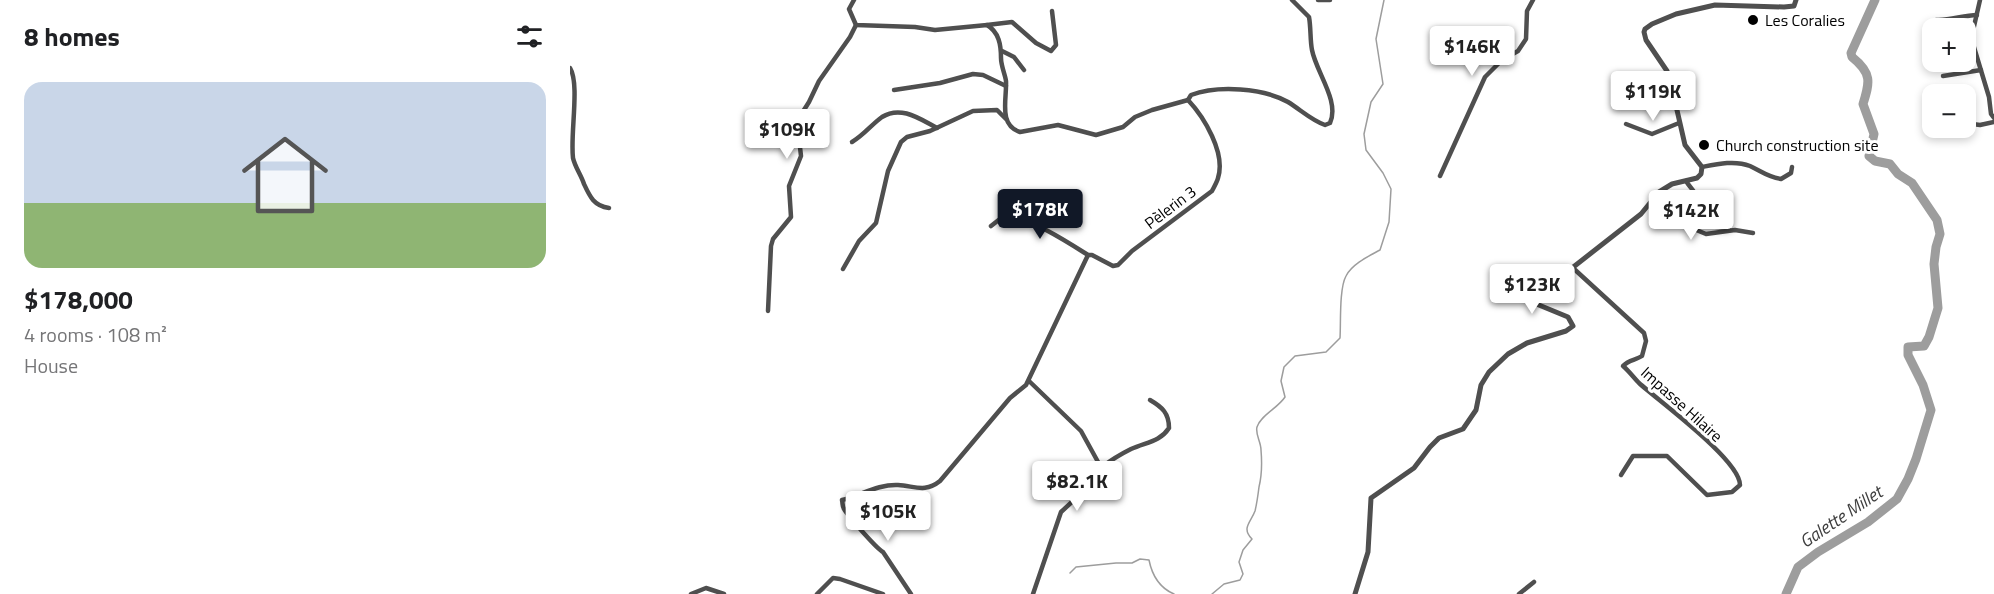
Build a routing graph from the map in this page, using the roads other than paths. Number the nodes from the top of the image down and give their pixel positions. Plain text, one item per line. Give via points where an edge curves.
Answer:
1 (854, 0) edge
2 (1292, 0) edge
3 (1318, 0) edge
4 (1330, 0) edge
5 (1533, 0) edge
6 (1796, 0) edge
7 (1980, 0) edge
8 (1052, 11) dead end
9 (1977, 15) junction
10 (1953, 18) edge
11 (856, 25) junction
12 (987, 25) junction
13 (1002, 51) junction
14 (570, 68) edge
15 (1024, 70) dead end
16 (1981, 70) junction
17 (1943, 76) dead end
18 (1006, 86) junction
19 (894, 90) dead end
20 (1991, 96) edge
21 (1188, 100) junction
22 (1006, 119) junction
23 (1994, 120) edge
24 (1678, 123) junction
25 (1626, 124) dead end
26 (1976, 124) edge
27 (937, 128) junction
28 (852, 142) dead end
29 (1702, 167) junction
30 (1792, 167) dead end
31 (1440, 176) dead end
32 (1686, 181) junction
33 (609, 208) dead end
34 (1695, 225) junction
35 (991, 226) dead end
36 (1729, 228) dead end
37 (1754, 233) dead end
38 (1088, 255) junction
39 (843, 268) dead end
40 (1573, 268) junction
41 (768, 311) dead end
42 (1029, 381) junction
43 (1150, 400) dead end
44 (1102, 467) junction
45 (1621, 475) dead end
46 (1534, 582) dead end
47 (691, 594) edge
48 (724, 594) edge
49 (817, 594) edge
50 (883, 594) edge
51 (911, 594) edge
52 (1033, 594) edge
53 (1355, 594) edge
54 (1519, 594) edge

1 - 11 street via 849,9
2 - 21 street via 1309,17 1312,49 1330,98 1330,123 1318,123 1288,102 1252,90 1212,89 1191,95
3 - 4 street
5 - 31 street via 1527,11 1526,39 1518,51 1485,77
6 - 24 street via 1794,6 1784,7 1715,5 1676,14 1645,28 1646,40 1667,71 1678,108
7 - 9 street
8 - 12 street via 1056,45 1051,51 1012,22
9 - 10 street
9 - 16 street via 1972,35
11 - 12 street via 935,30
11 - 41 street via 797,121 801,156 789,186 791,217 771,246
12 - 13 street via 994,31
13 - 15 street via 1014,57
13 - 18 street
14 - 33 street via 574,74 573,157 590,198
16 - 17 street
16 - 20 street
18 - 19 street via 973,74
18 - 22 street
20 - 23 street
21 - 22 street via 1152,110 1123,127 1096,135 1058,125 1020,132
21 - 38 street, Pèlerin 3 via 1214,140 1219,176 1212,191 1118,265
22 - 27 street via 997,110 973,111
23 - 26 street
24 - 25 street via 1652,134
24 - 29 street via 1685,145
27 - 28 street via 911,115 894,112
27 - 39 street via 902,142 888,171 876,223 859,241
29 - 30 street via 1734,163 1781,179 1791,173
29 - 32 street via 1697,178
32 - 34 street via 1702,207
32 - 40 street via 1659,192 1641,214
34 - 36 street
34 - 37 street via 1694,229 1706,234 1735,230
35 - 38 street via 1005,215 1018,217
38 - 42 street
40 - 45 street, Impasse Hilaire via 1644,333 1642,356 1623,366 1686,420 1740,478 1740,485 1732,492 1707,495 1667,456 1633,456
40 - 53 street via 1532,297 1542,308 1568,317 1573,326 1570,330 1527,343 1508,354 1489,372 1481,386 1476,410 1463,429 1439,438 1414,468 1371,498 1368,552
42 - 44 street via 1081,431
42 - 51 street via 932,487 882,486 842,500 843,507 883,552
43 - 44 street via 1167,415 1166,434
44 - 52 street via 1098,478 1061,512
46 - 54 street
47 - 48 street via 706,588
49 - 50 street via 833,578

